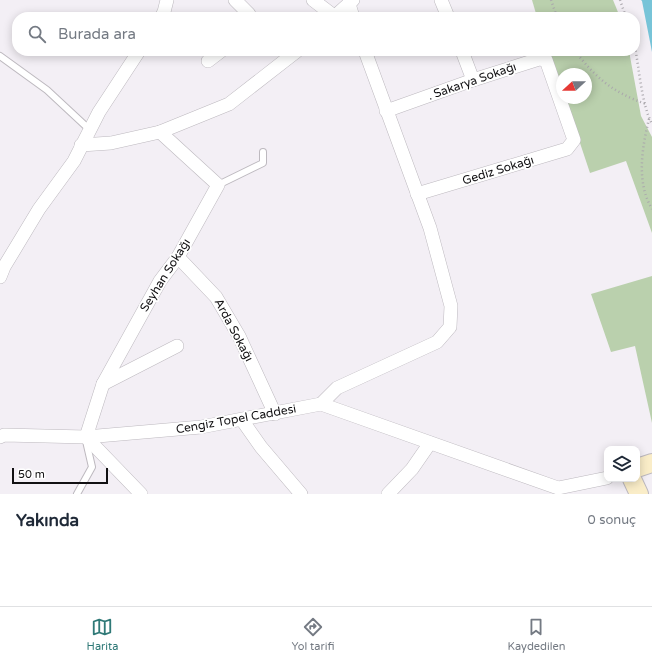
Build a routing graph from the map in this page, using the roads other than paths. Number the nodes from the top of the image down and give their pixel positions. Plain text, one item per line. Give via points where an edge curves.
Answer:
1 (166, 0) edge
2 (235, 0) edge
3 (313, 0) edge
4 (441, 0) edge
5 (351, 2) edge
6 (164, 12) edge
7 (247, 12) edge
8 (328, 12) edge
9 (340, 12) edge
10 (352, 12) edge
11 (446, 12) edge
12 (0, 56) edge
13 (136, 56) edge
14 (214, 56) edge
15 (291, 56) edge
16 (367, 56) edge
17 (464, 56) edge
18 (208, 61) dead end
19 (473, 80) junction
20 (386, 111) junction
21 (90, 130) junction
22 (160, 132) junction
23 (574, 140) joint
24 (81, 145) junction
25 (263, 152) dead end
26 (218, 185) junction
27 (417, 194) junction
28 (178, 257) junction
29 (0, 277) edge
30 (178, 346) dead end
31 (103, 384) junction
32 (321, 404) junction
33 (275, 414) junction
34 (242, 420) junction
35 (0, 437) edge
36 (86, 437) junction
37 (430, 443) junction
38 (652, 463) edge
39 (640, 467) edge
40 (604, 479) edge
41 (633, 482) edge
42 (77, 494) edge
43 (141, 494) edge
44 (301, 494) edge
45 (388, 494) edge
46 (639, 494) edge

1 - 6 street
2 - 7 street
3 - 8 street
4 - 11 street
5 - 9 street
5 - 10 street
12 - 21 lane via 47,90
13 - 21 street
14 - 18 street
15 - 22 street via 229,104
16 - 20 street
17 - 19 street
19 - 20 street, . Sakarya Sokağı
19 - 23 street, . Sakarya Sokağı via 539,59 546,60
20 - 27 street
21 - 24 street
22 - 24 street via 111,143
22 - 26 street
23 - 27 street, Gediz Sokağı via 567,149
24 - 29 street via 74,161 39,209
25 - 26 lane via 264,163
26 - 28 street, Seyhan Sokağı
27 - 32 street via 430,228 451,306 450,327 436,342 337,388
28 - 31 street, Seyhan Sokağı via 160,281
28 - 33 street, Arda Sokağı via 216,297 239,336
30 - 31 street
31 - 36 street, Seyhan Sokağı
32 - 33 street, Cengiz Topel Caddesi
32 - 37 street
33 - 34 street, Cengiz Topel Caddesi
34 - 36 street, Cengiz Topel Caddesi via 201,427
34 - 44 street via 261,448
35 - 36 street, Cengiz Topel Caddesi
36 - 42 lane via 92,467
36 - 43 street
37 - 40 street via 558,488
37 - 45 street via 412,469
38 - 39 main road
41 - 46 main road

